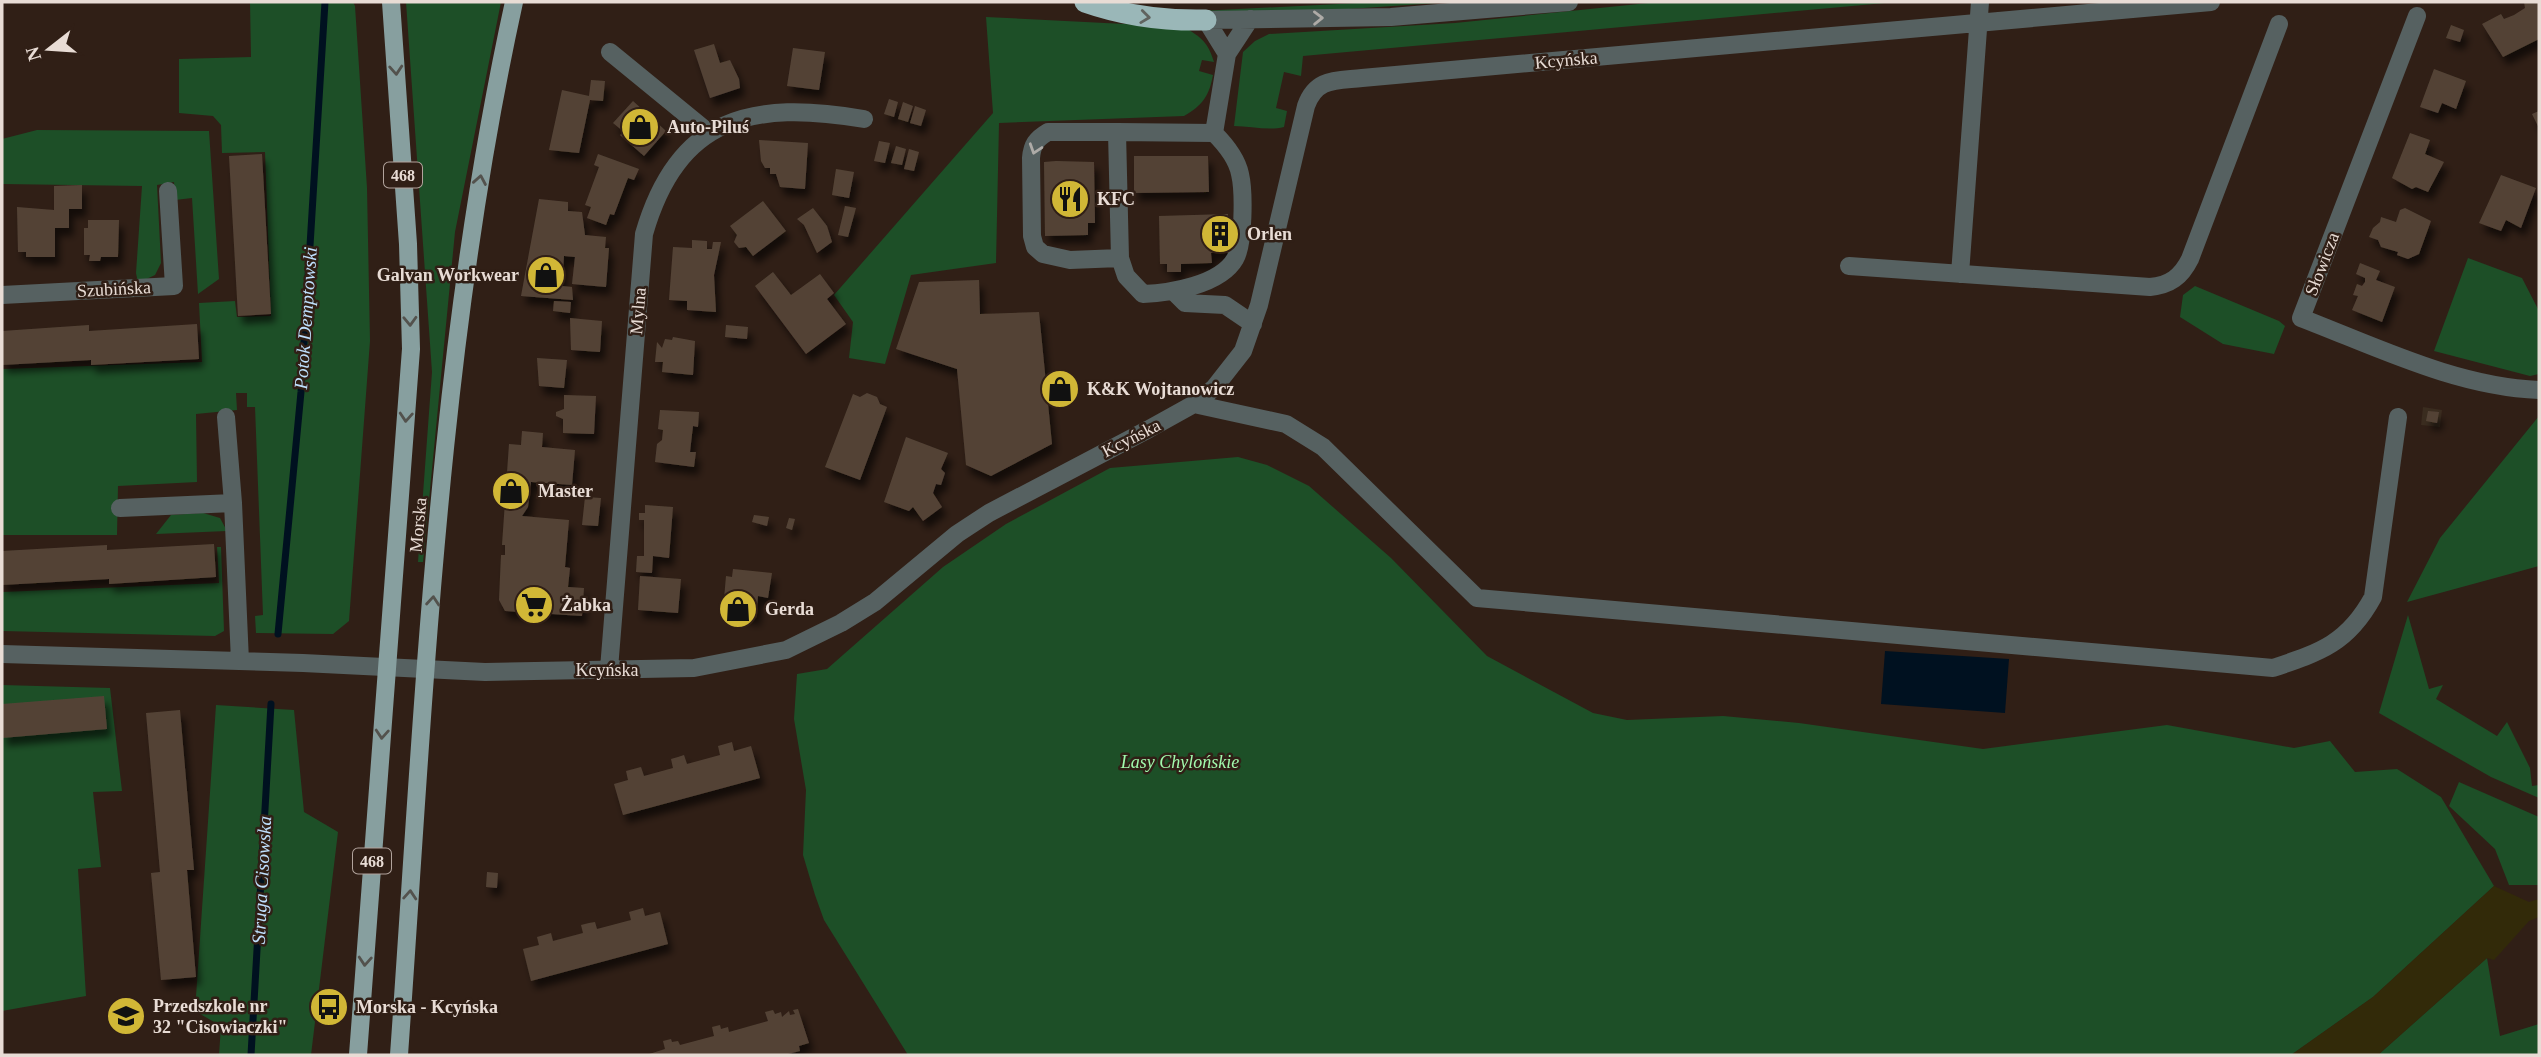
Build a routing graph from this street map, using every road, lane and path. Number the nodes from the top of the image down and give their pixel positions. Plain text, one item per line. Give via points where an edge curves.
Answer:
1 (391, 2) edge
2 (514, 2) edge
3 (1085, 2) edge
4 (1569, 2) edge
5 (1980, 2) edge
6 (2211, 2) edge
7 (2417, 16) dead end
8 (1250, 19) junction
9 (1206, 20) junction
10 (1980, 22) junction
11 (2279, 24) dead end
12 (610, 52) dead end
13 (1227, 54) junction
14 (864, 119) dead end
15 (1117, 132) junction
16 (709, 133) junction
17 (1214, 133) junction
18 (168, 191) dead end
19 (1120, 258) junction
20 (1849, 266) dead end
21 (1960, 274) junction
22 (1175, 293) junction
23 (2, 295) edge
24 (1253, 324) junction
25 (2539, 390) edge
26 (1194, 404) junction
27 (226, 417) dead end
28 (2398, 417) dead end
29 (233, 503) junction
30 (120, 508) dead end
31 (2, 654) edge
32 (240, 661) junction
33 (388, 666) junction
34 (427, 669) junction
35 (609, 670) junction
36 (358, 1055) edge
37 (399, 1055) edge

1 -> 33 main road, Morska / 468 via 411,349
34 -> 2 main road, Morska / 468 via 468,247
3 -> 9 highway via 1116,13
8 -> 4 street via 1391,17
5 - 10 street
6 - 10 street, Kcyńska
7 - 25 street, Słowicza via 2301,318 2437,370 2507,388
8 - 9 street
8 - 13 street
9 - 13 street
10 - 21 street
10 - 24 street, Kcyńska via 1318,85 1306,106
11 - 21 street via 2190,260 2178,277 2150,287
12 - 16 street
13 - 17 street
14 - 16 street, Mylna via 827,113 766,113
15 - 17 street
15 - 19 street
15 -> 19 street via 1048,132 1039,138 1031,158 1032,223 1035,247 1043,254 1070,260
16 - 35 street, Mylna via 692,145 663,183 644,234
17 - 22 street via 1240,173 1240,246 1226,269
18 - 23 street, Szubińska via 174,286
19 - 22 street via 1126,276 1143,294
20 - 21 street
22 - 24 street via 1185,303 1225,305
24 - 26 street, Kcyńska via 1234,365
26 - 28 street via 1286,424 1323,447 1477,598 2273,667 2320,652 2359,623 2373,597
26 - 35 street, Kcyńska via 989,513 875,602 810,639 760,657 694,668
27 - 29 street
29 - 30 street
29 - 32 street
31 - 32 street, Kcyńska
32 - 33 street, Kcyńska
33 - 34 street, Kcyńska
33 -> 36 main road, Morska / 468
34 - 35 street, Kcyńska via 485,673
37 -> 34 main road, Morska / 468

